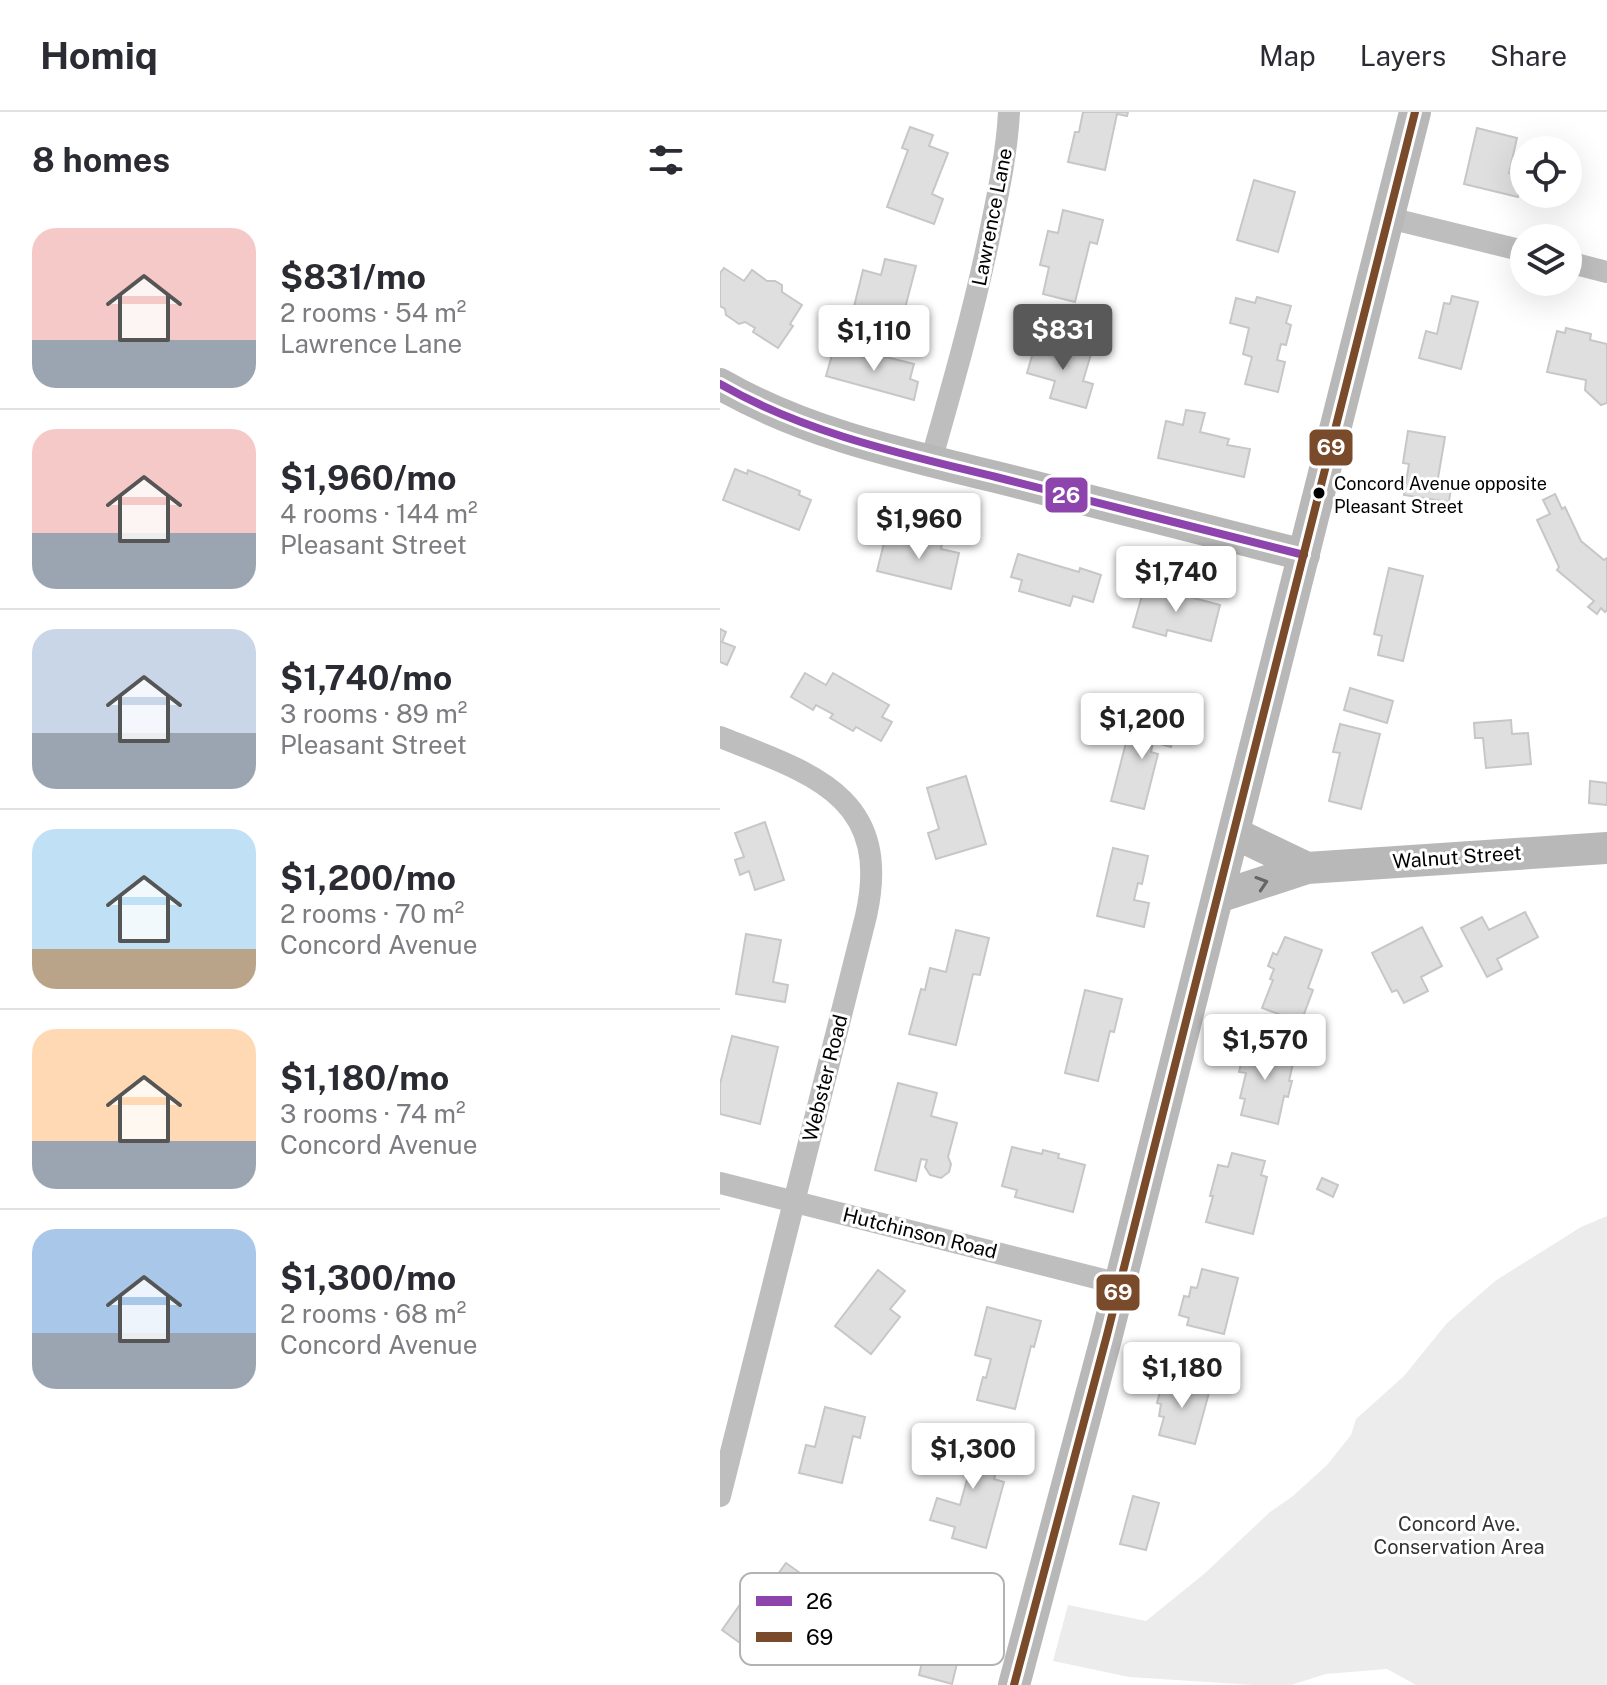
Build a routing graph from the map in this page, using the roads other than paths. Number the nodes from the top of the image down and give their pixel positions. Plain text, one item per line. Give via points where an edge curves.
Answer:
1 (1009, 112) edge
2 (1415, 112) edge
3 (1389, 218) junction
4 (1510, 248) edge
5 (1582, 266) edge
6 (1607, 272) edge
7 (720, 384) edge
8 (931, 461) junction
9 (1304, 555) junction
10 (720, 737) edge
11 (1234, 833) junction
12 (1607, 848) edge
13 (1307, 868) junction
14 (1218, 897) junction
15 (720, 1183) edge
16 (795, 1201) junction
17 (1120, 1284) junction
18 (720, 1496) edge
19 (1014, 1685) edge

1 - 8 street, Lawrence Lane via 981,276
2 - 3 main road
3 - 4 street
3 - 9 main road
5 - 6 street
7 - 8 main road via 808,425
8 - 9 main road
9 - 11 main road
10 - 16 street, Webster Road via 797,768 829,788 857,819 870,852 870,900
11 - 13 main road, Walnut Street
11 - 14 main road
12 - 13 main road, Walnut Street
14 -> 13 main road, Walnut Street
14 - 17 main road
15 - 16 street, Hutchinson Road
16 - 17 street, Hutchinson Road
16 - 18 street, Webster Road
17 - 19 main road

